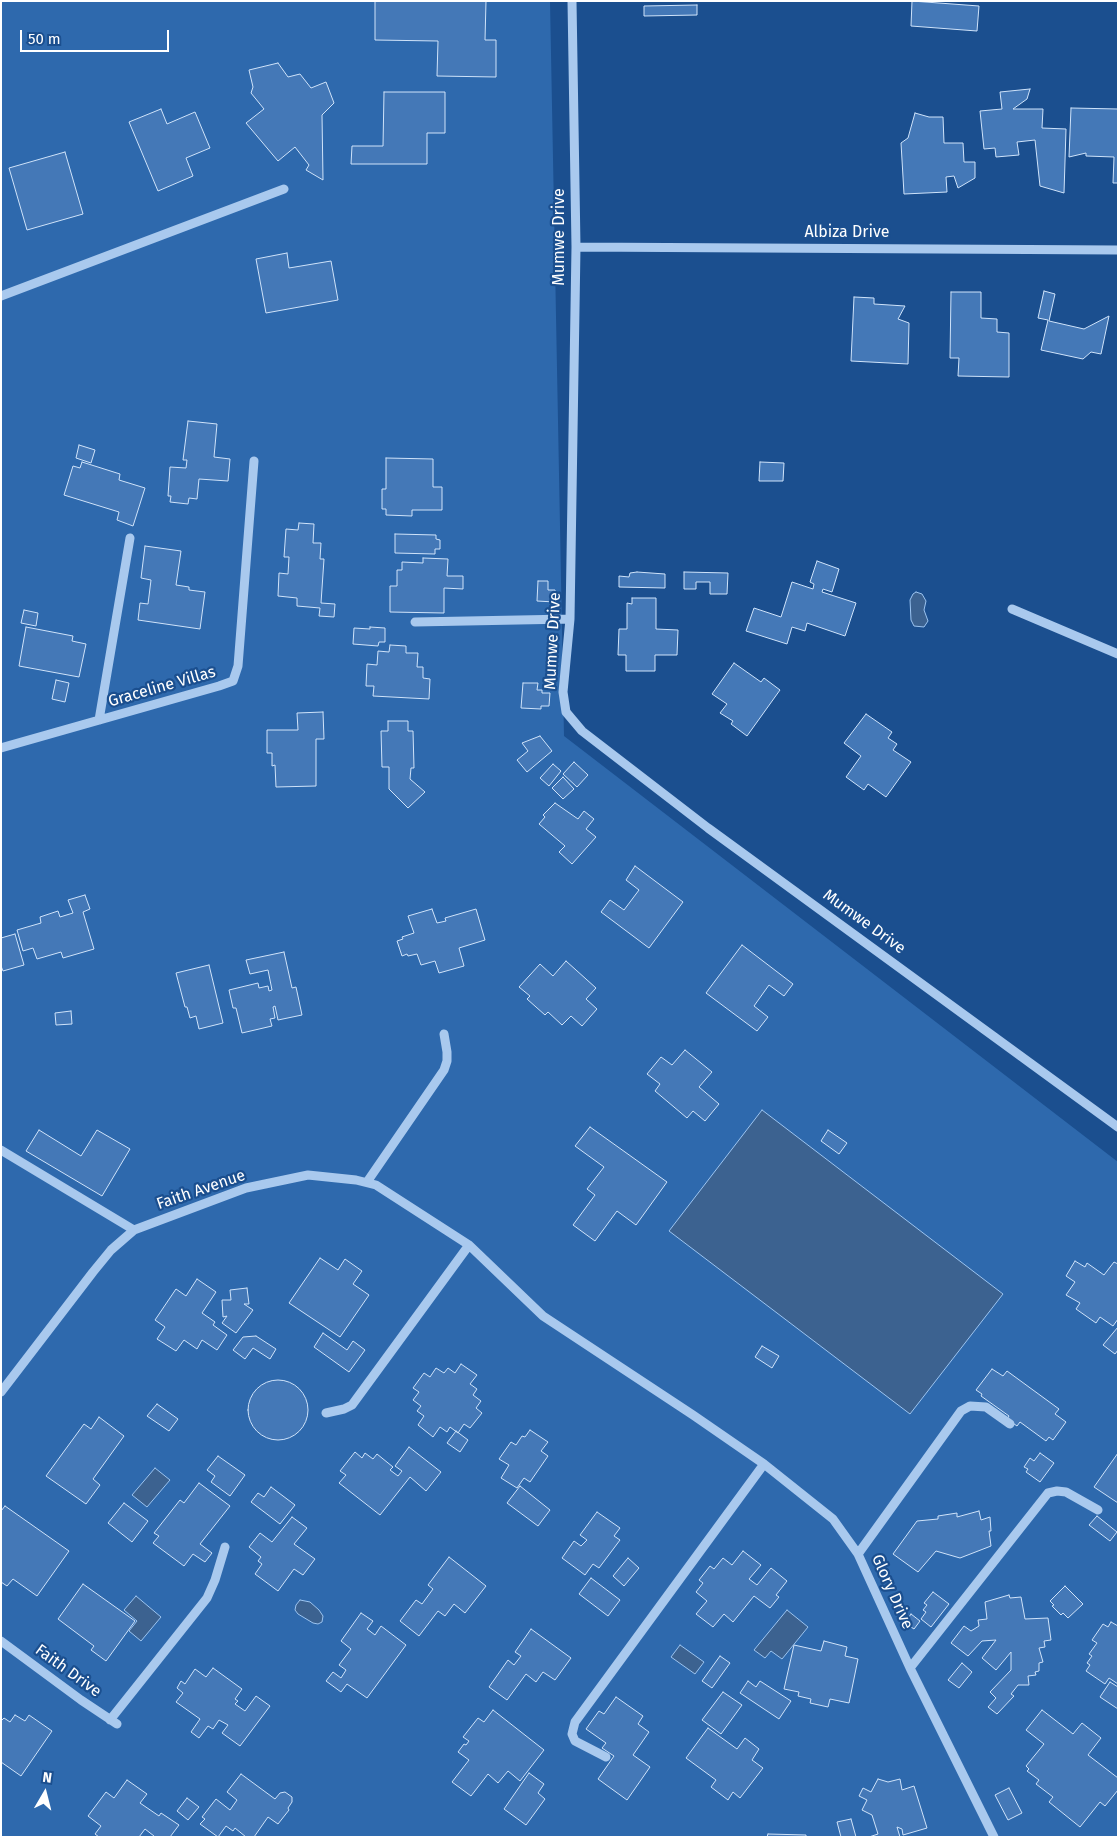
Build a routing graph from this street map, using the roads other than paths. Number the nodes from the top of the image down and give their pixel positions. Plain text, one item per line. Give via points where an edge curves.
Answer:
1 (572, 1) edge
2 (284, 189) dead end
3 (576, 247) junction
4 (1118, 250) edge
5 (1, 296) edge
6 (254, 461) dead end
7 (130, 538) dead end
8 (1012, 609) dead end
9 (570, 619) junction
10 (415, 622) dead end
11 (1118, 654) edge
12 (99, 720) junction
13 (1, 748) edge
14 (444, 1034) dead end
15 (1118, 1127) edge
16 (1, 1150) edge
17 (367, 1182) junction
18 (134, 1230) junction
19 (469, 1245) junction
20 (1, 1392) edge
21 (326, 1413) dead end
22 (693, 1416) joint
23 (1010, 1424) dead end
24 (764, 1464) junction
25 (1098, 1510) dead end
26 (225, 1547) dead end
27 (858, 1554) junction
28 (1, 1641) edge
29 (910, 1668) junction
30 (606, 1757) dead end
31 (994, 1837) edge

1 - 3 street, Mumwe Drive
2 - 5 street
3 - 4 street, Albiza Drive
3 - 9 street, Mumwe Drive
6 - 12 street, Graceline Villas via 238,666 233,681
7 - 12 street
8 - 11 street
9 - 10 street
9 - 15 street, Mumwe Drive via 563,692 566,712 582,731 708,828
12 - 13 street, Graceline Villas
14 - 17 street via 447,1061 444,1070
16 - 18 street
17 - 18 street, Faith Avenue via 308,1176 246,1188
17 - 19 street, Faith Avenue
18 - 20 street, Faith Avenue via 93,1272
19 - 21 street via 352,1405
19 - 22 street, Faith Avenue via 543,1316
22 - 24 street, Glory Drive
23 - 27 street via 986,1408 970,1406 961,1411
24 - 27 street, Glory Drive via 833,1519
24 - 30 street via 575,1722 572,1734 575,1741
25 - 29 street via 1066,1492 1048,1494
26 - 28 street, Faith Drive via 207,1598 114,1722
27 - 29 street, Glory Drive
29 - 31 street, Glory Drive

